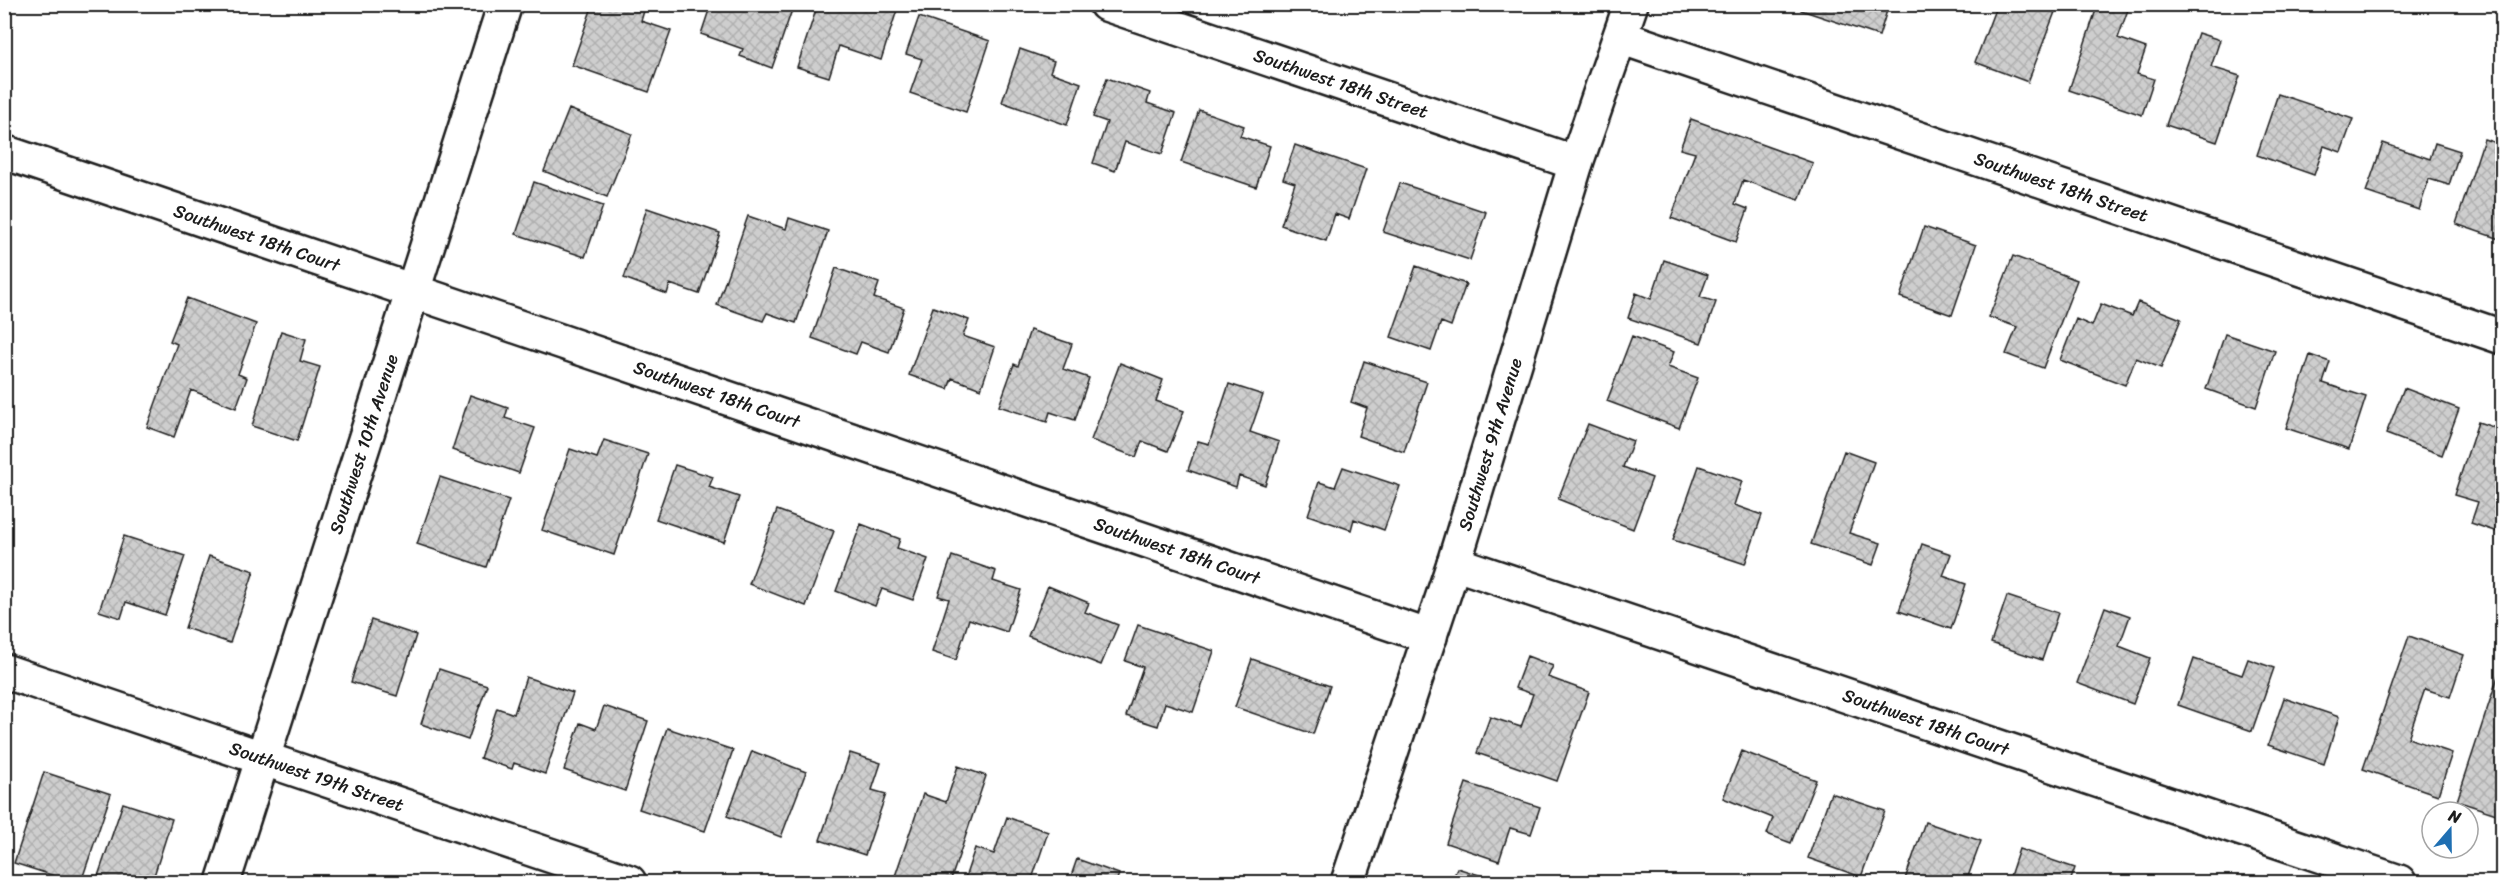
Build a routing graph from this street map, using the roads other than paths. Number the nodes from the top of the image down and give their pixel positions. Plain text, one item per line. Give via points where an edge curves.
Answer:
1 (505, 4) edge
2 (1106, 4) edge
3 (1631, 4) edge
4 (1620, 37) junction
5 (4, 152) edge
6 (1576, 163) junction
7 (411, 291) junction
8 (2502, 337) edge
9 (1454, 563) junction
10 (1430, 637) junction
11 (4, 671) edge
12 (263, 758) junction
13 (223, 882) edge
14 (629, 882) edge
15 (1348, 882) edge
16 (2399, 882) edge

1 - 7 street, Southwest 10th Avenue
2 - 6 street, Southwest 18th Street
3 - 4 street, Southwest 9th Avenue
4 - 6 street, Southwest 9th Avenue
4 - 8 street, Southwest 18th Street
5 - 7 street, Southwest 18th Court
6 - 9 street, Southwest 9th Avenue
7 - 10 street, Southwest 18th Court
7 - 12 street, Southwest 10th Avenue
9 - 10 street, Southwest 9th Avenue
9 - 16 street, Southwest 18th Court
10 - 15 street, Southwest 9th Avenue
11 - 12 street, Southwest 19th Street
12 - 13 street, Southwest 10th Avenue
12 - 14 street, Southwest 19th Street

